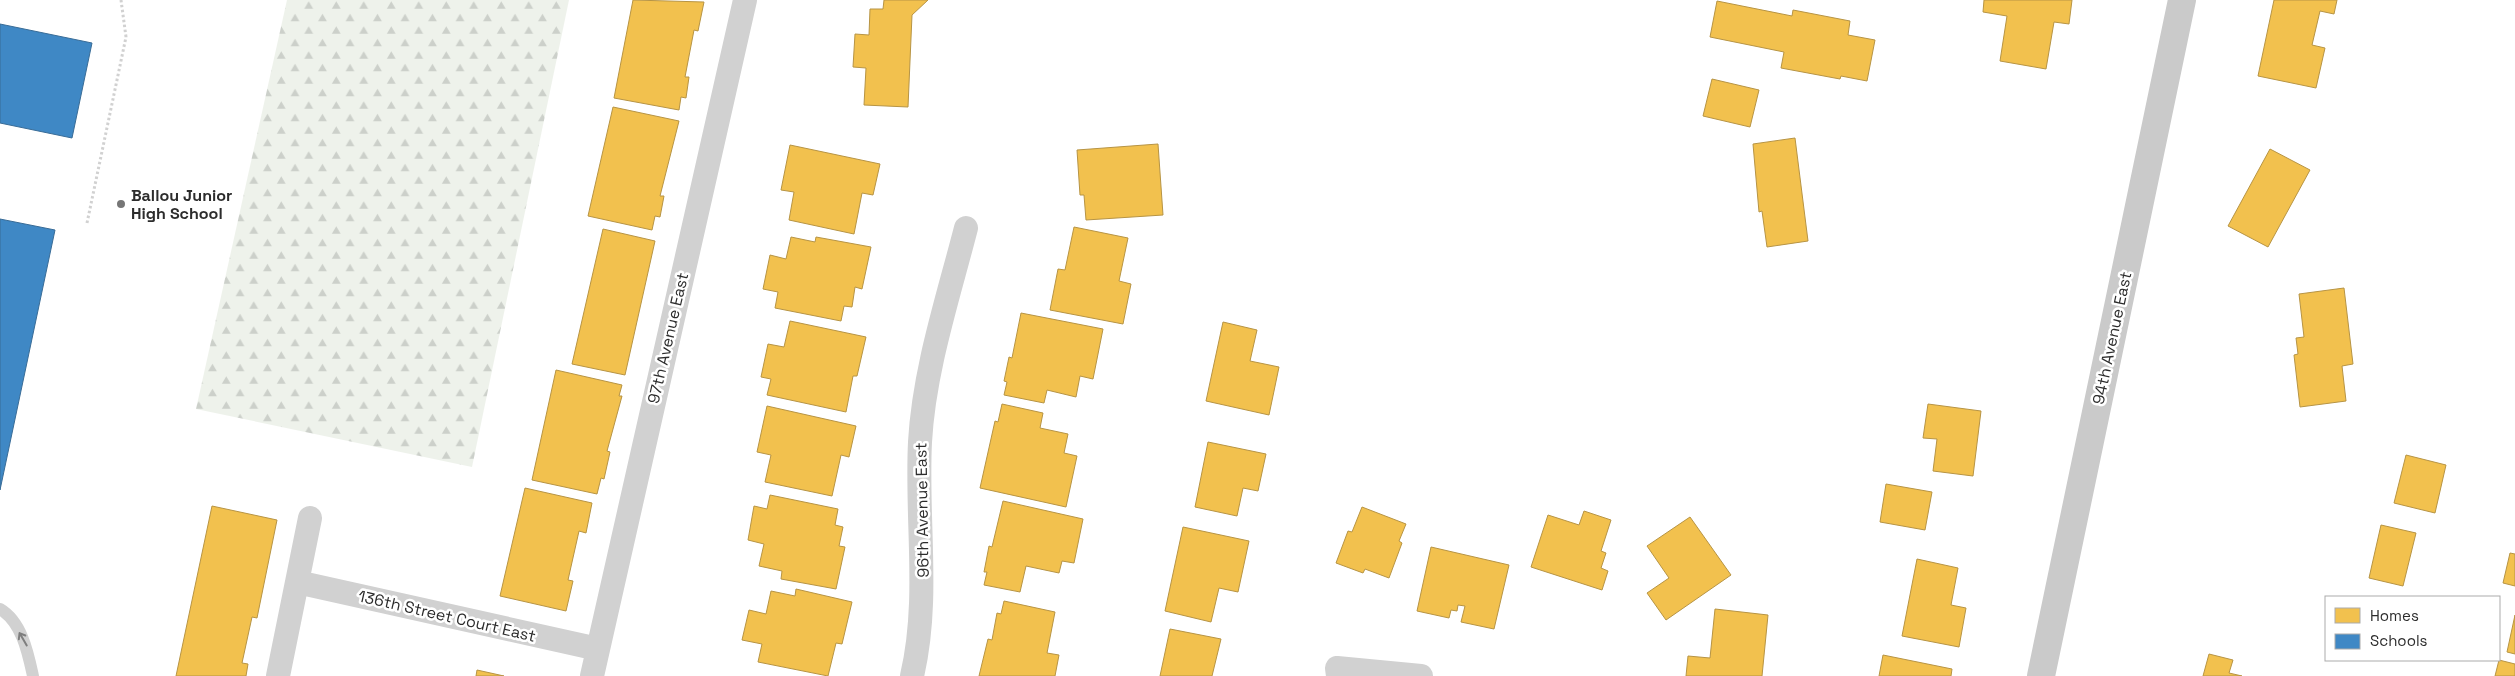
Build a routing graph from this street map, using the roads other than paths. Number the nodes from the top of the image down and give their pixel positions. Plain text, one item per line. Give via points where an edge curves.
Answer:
1 (745, 0) edge
2 (2182, 0) edge
3 (966, 228) dead end
4 (310, 518) dead end
5 (297, 582) junction
6 (0, 609) edge
7 (598, 649) junction
8 (1337, 672) edge
9 (33, 676) edge
10 (278, 676) edge
11 (592, 676) edge
12 (912, 676) edge
13 (1421, 676) edge
14 (2041, 676) edge

1 - 7 street, 97th Avenue East
2 - 14 main road, 94th Avenue East
3 - 12 street, 96th Avenue East via 936,347 920,441 923,583
4 - 5 street
5 - 7 street, 136th Street Court East
5 - 10 street
9 -> 6 lane via 27,645 7,613
7 - 11 street, 97th Avenue East
8 - 13 street

